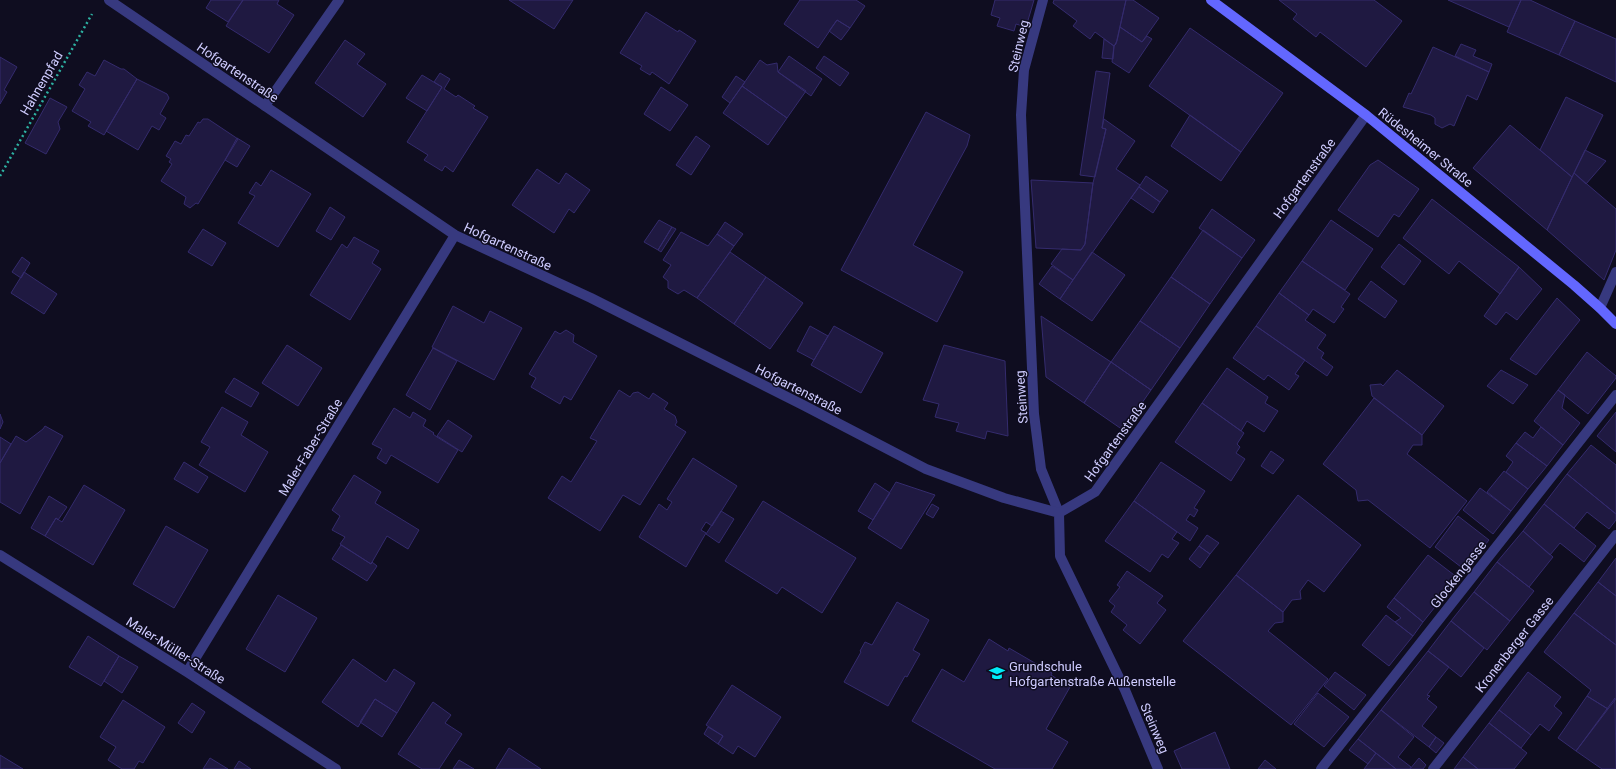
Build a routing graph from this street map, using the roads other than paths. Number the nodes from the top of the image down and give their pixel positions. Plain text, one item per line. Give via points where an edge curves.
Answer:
1 (109, 0) edge
2 (339, 0) edge
3 (1043, 0) edge
4 (1211, 0) edge
5 (265, 106) junction
6 (1366, 115) junction
7 (455, 235) junction
8 (1616, 272) edge
9 (1600, 308) junction
10 (1616, 324) edge
11 (1616, 395) edge
12 (1059, 513) junction
13 (1616, 535) edge
14 (0, 555) edge
15 (187, 672) junction
16 (336, 769) edge
17 (1158, 769) edge
18 (1321, 769) edge
19 (1433, 769) edge

1 - 5 street, Hofgartenstraße
2 - 5 street
3 - 12 street, Steinweg via 1024,70 1021,115 1034,414 1041,469
4 - 6 street, Rüdesheimer Straße
5 - 7 street, Hofgartenstraße
6 - 9 street, Rüdesheimer Straße
6 - 12 street, Hofgartenstraße via 1095,492
7 - 12 street, Hofgartenstraße via 598,302 926,469 1004,498
7 - 15 street, Maler-Faber-Straße
8 - 9 street
9 - 10 street, Rüdesheimer Straße
11 - 18 street, Glockengasse
12 - 17 street, Steinweg via 1060,556 1125,690
13 - 19 street, Kronenberger Gasse
14 - 15 street, Maler-Müller-Straße
15 - 16 street, Maler-Müller-Straße

